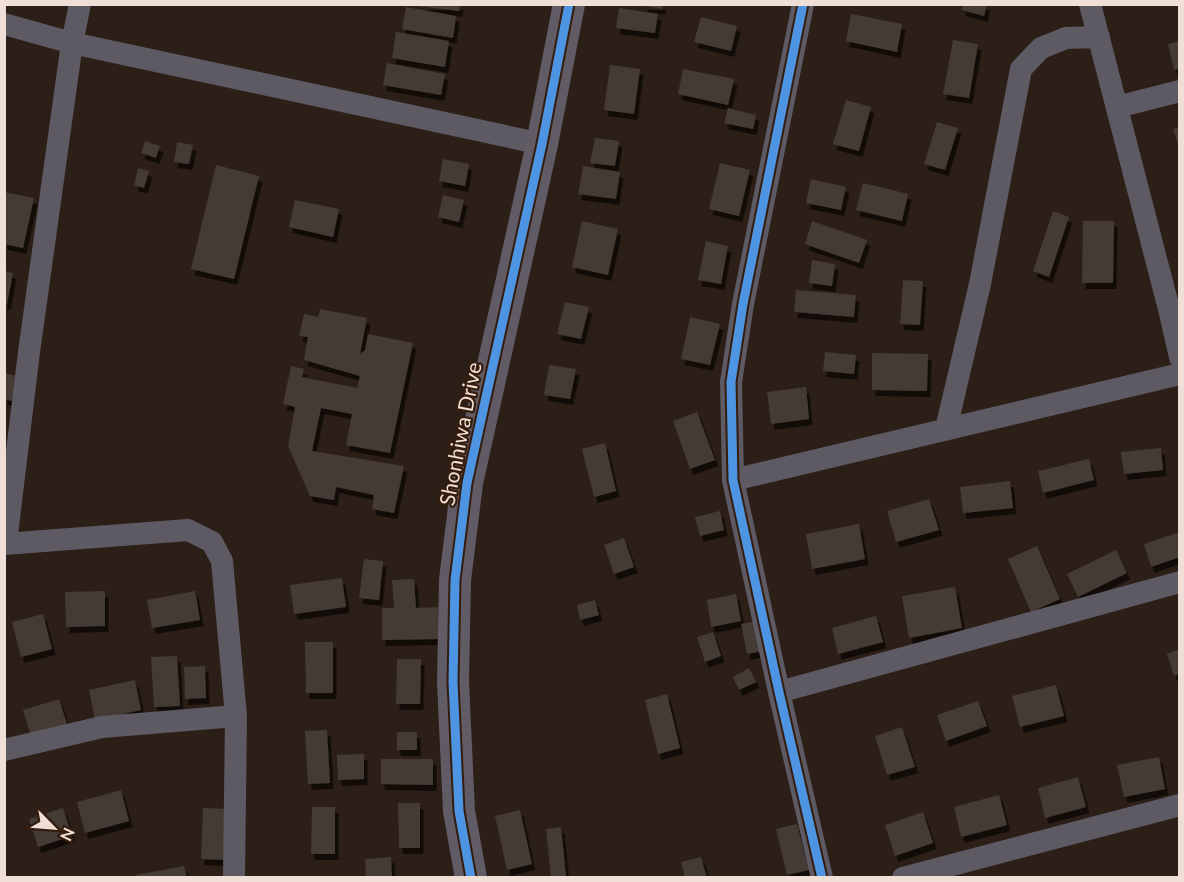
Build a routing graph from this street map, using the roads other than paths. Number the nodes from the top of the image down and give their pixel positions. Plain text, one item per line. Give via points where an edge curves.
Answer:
1 (80, 4) edge
2 (569, 4) edge
3 (803, 4) edge
4 (1090, 4) edge
5 (4, 24) edge
6 (1099, 38) junction
7 (72, 43) junction
8 (1179, 91) edge
9 (1117, 107) junction
10 (542, 144) junction
11 (1174, 308) edge
12 (1179, 357) edge
13 (1179, 374) edge
14 (946, 429) junction
15 (733, 480) junction
16 (5, 544) edge
17 (1179, 582) edge
18 (779, 692) junction
19 (236, 716) junction
20 (4, 750) edge
21 (1179, 805) edge
22 (234, 878) edge
23 (471, 878) edge
24 (822, 878) edge
25 (903, 878) edge

1 - 7 street
2 - 10 street, Shonhiwa Drive
3 - 15 street via 732,370
4 - 6 street
5 - 7 street
6 - 9 street
6 - 14 street via 1066,38 1041,48 1021,69 980,284
7 - 10 street
7 - 16 street
8 - 9 street
9 - 11 street
10 - 23 street, Shonhiwa Drive via 467,483 454,580 453,682 459,811
11 - 12 street
13 - 14 street
14 - 15 street
15 - 18 street
16 - 19 street via 188,530 212,542 222,561
17 - 18 street
18 - 24 street
19 - 20 street via 102,727
19 - 22 street
21 - 25 street

